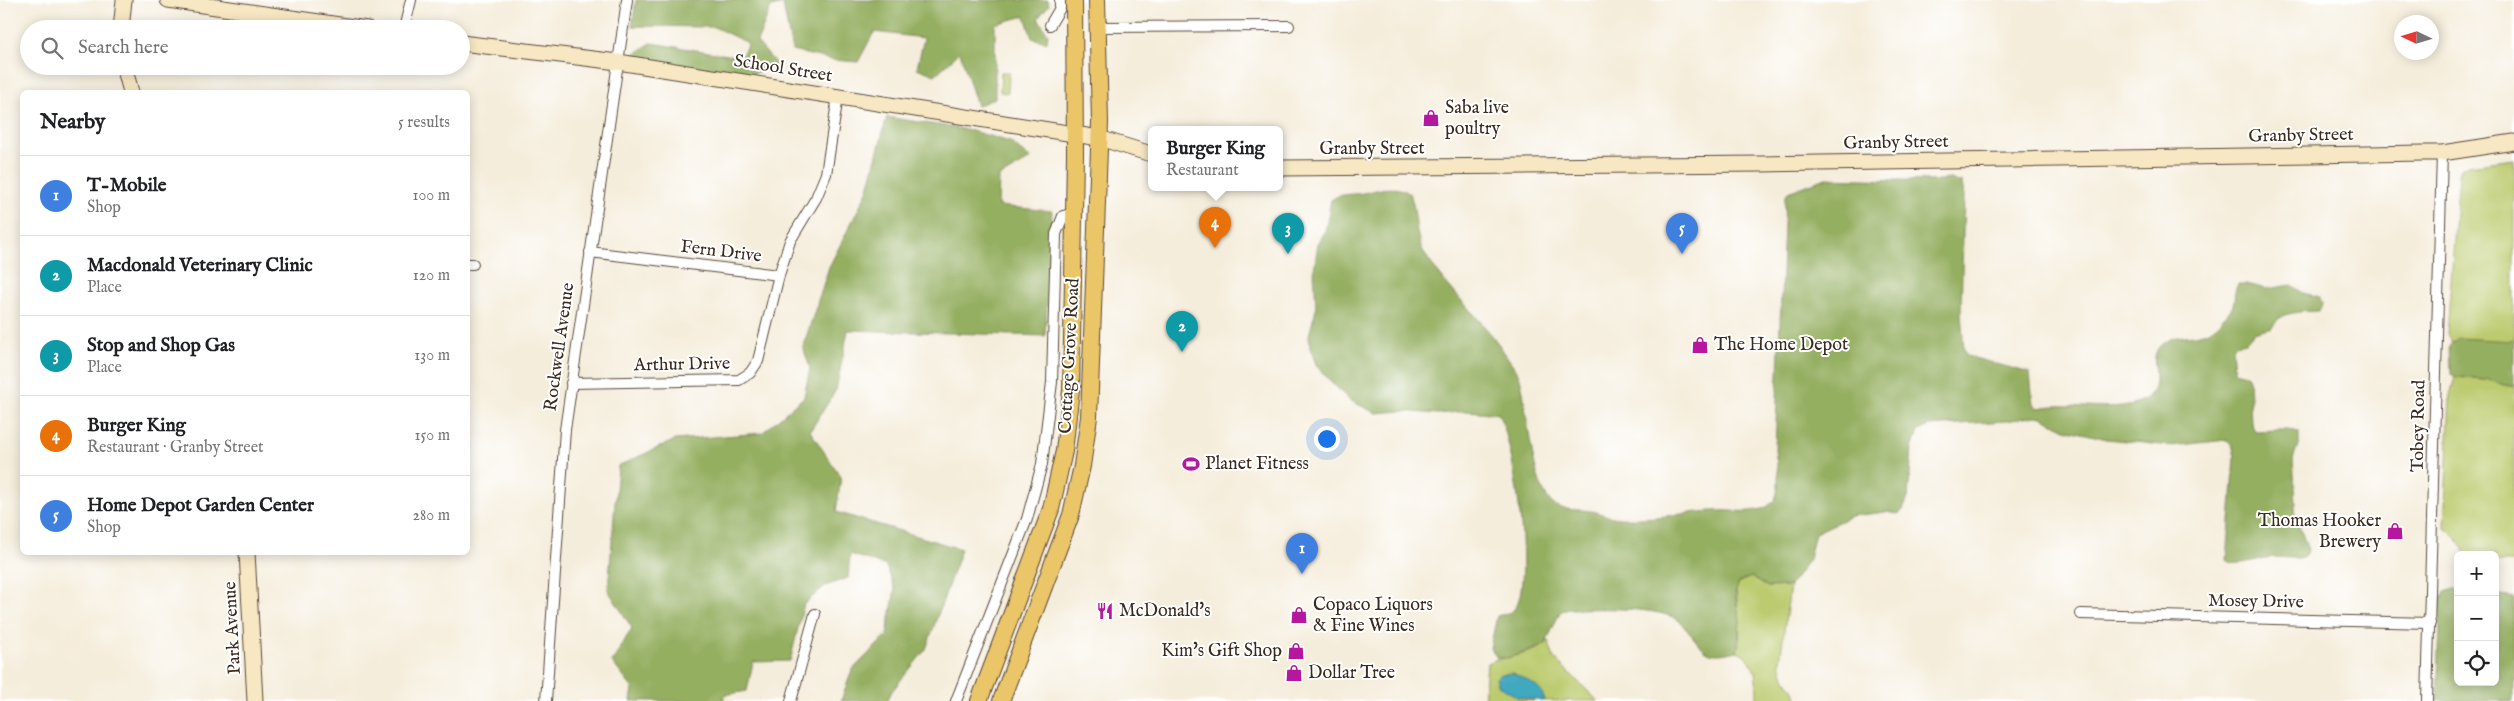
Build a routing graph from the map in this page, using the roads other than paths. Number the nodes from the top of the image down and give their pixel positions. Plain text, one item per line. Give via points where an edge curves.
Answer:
1 (124, 0) edge
2 (168, 0) edge
3 (411, 0) edge
4 (627, 0) edge
5 (1060, 0) edge
6 (1074, 0) edge
7 (1096, 0) edge
8 (122, 20) edge
9 (305, 20) edge
10 (406, 20) edge
11 (1050, 25) dead end
12 (1289, 26) dead end
13 (1097, 27) junction
14 (470, 44) edge
15 (618, 62) junction
16 (126, 75) edge
17 (130, 90) edge
18 (838, 96) junction
19 (1075, 134) junction
20 (1099, 138) junction
21 (2514, 142) edge
22 (1148, 153) edge
23 (2442, 153) junction
24 (1283, 168) edge
25 (1074, 213) junction
26 (590, 252) junction
27 (778, 275) junction
28 (1053, 338) junction
29 (1072, 339) junction
30 (571, 383) junction
31 (1051, 509) junction
32 (1071, 515) junction
33 (247, 555) edge
34 (995, 602) junction
35 (1013, 610) junction
36 (815, 614) dead end
37 (2081, 614) dead end
38 (2430, 623) junction
39 (255, 701) edge
40 (546, 701) edge
41 (791, 701) edge
42 (956, 701) edge
43 (979, 701) edge
44 (1001, 701) edge
45 (2426, 701) edge

1 - 8 main road
2 - 9 main road
3 - 10 street
4 - 15 street, Rockwell Avenue
5 - 11 street via 1060,8
6 - 19 main road, Cottage Grove Road
7 - 13 main road, Cottage Grove Road
12 - 13 street
13 - 20 main road, Cottage Grove Road
14 - 15 main road, School Street
15 - 18 main road, School Street
15 - 26 street, Rockwell Avenue
16 - 17 main road
18 - 19 main road, School Street
18 - 27 street, Fern Drive via 826,174 816,198 790,241
19 - 20 main road, School Street
19 - 25 main road, Cottage Grove Road
20 - 22 main road
20 - 32 main road, Cottage Grove Road via 1089,418
21 - 23 main road, Granby Street
23 - 24 main road, Granby Street
23 - 38 street, Tobey Road
25 - 28 street, Cottage Grove Road via 1063,216 1056,234
25 - 29 main road, Cottage Grove Road
26 - 27 street, Fern Drive
26 - 30 street, Rockwell Avenue
27 - 30 street, Arthur Drive via 758,361 750,373 739,380
28 - 29 street, Cottage Grove Road
28 - 34 street, Cottage Grove Road via 1049,420 1041,470 1027,519
29 - 31 main road, Cottage Grove Road via 1069,413
30 - 40 street, Rockwell Avenue
31 - 32 main road
31 - 35 main road, Cottage Grove Road
32 - 44 main road, Cottage Grove Road
33 - 39 main road, Park Avenue
34 - 35 street
34 - 42 street, Cottage Grove Road
35 - 43 main road, Cottage Grove Road
36 - 41 street
37 - 38 street, Mosey Drive
38 - 45 street, Tobey Road

